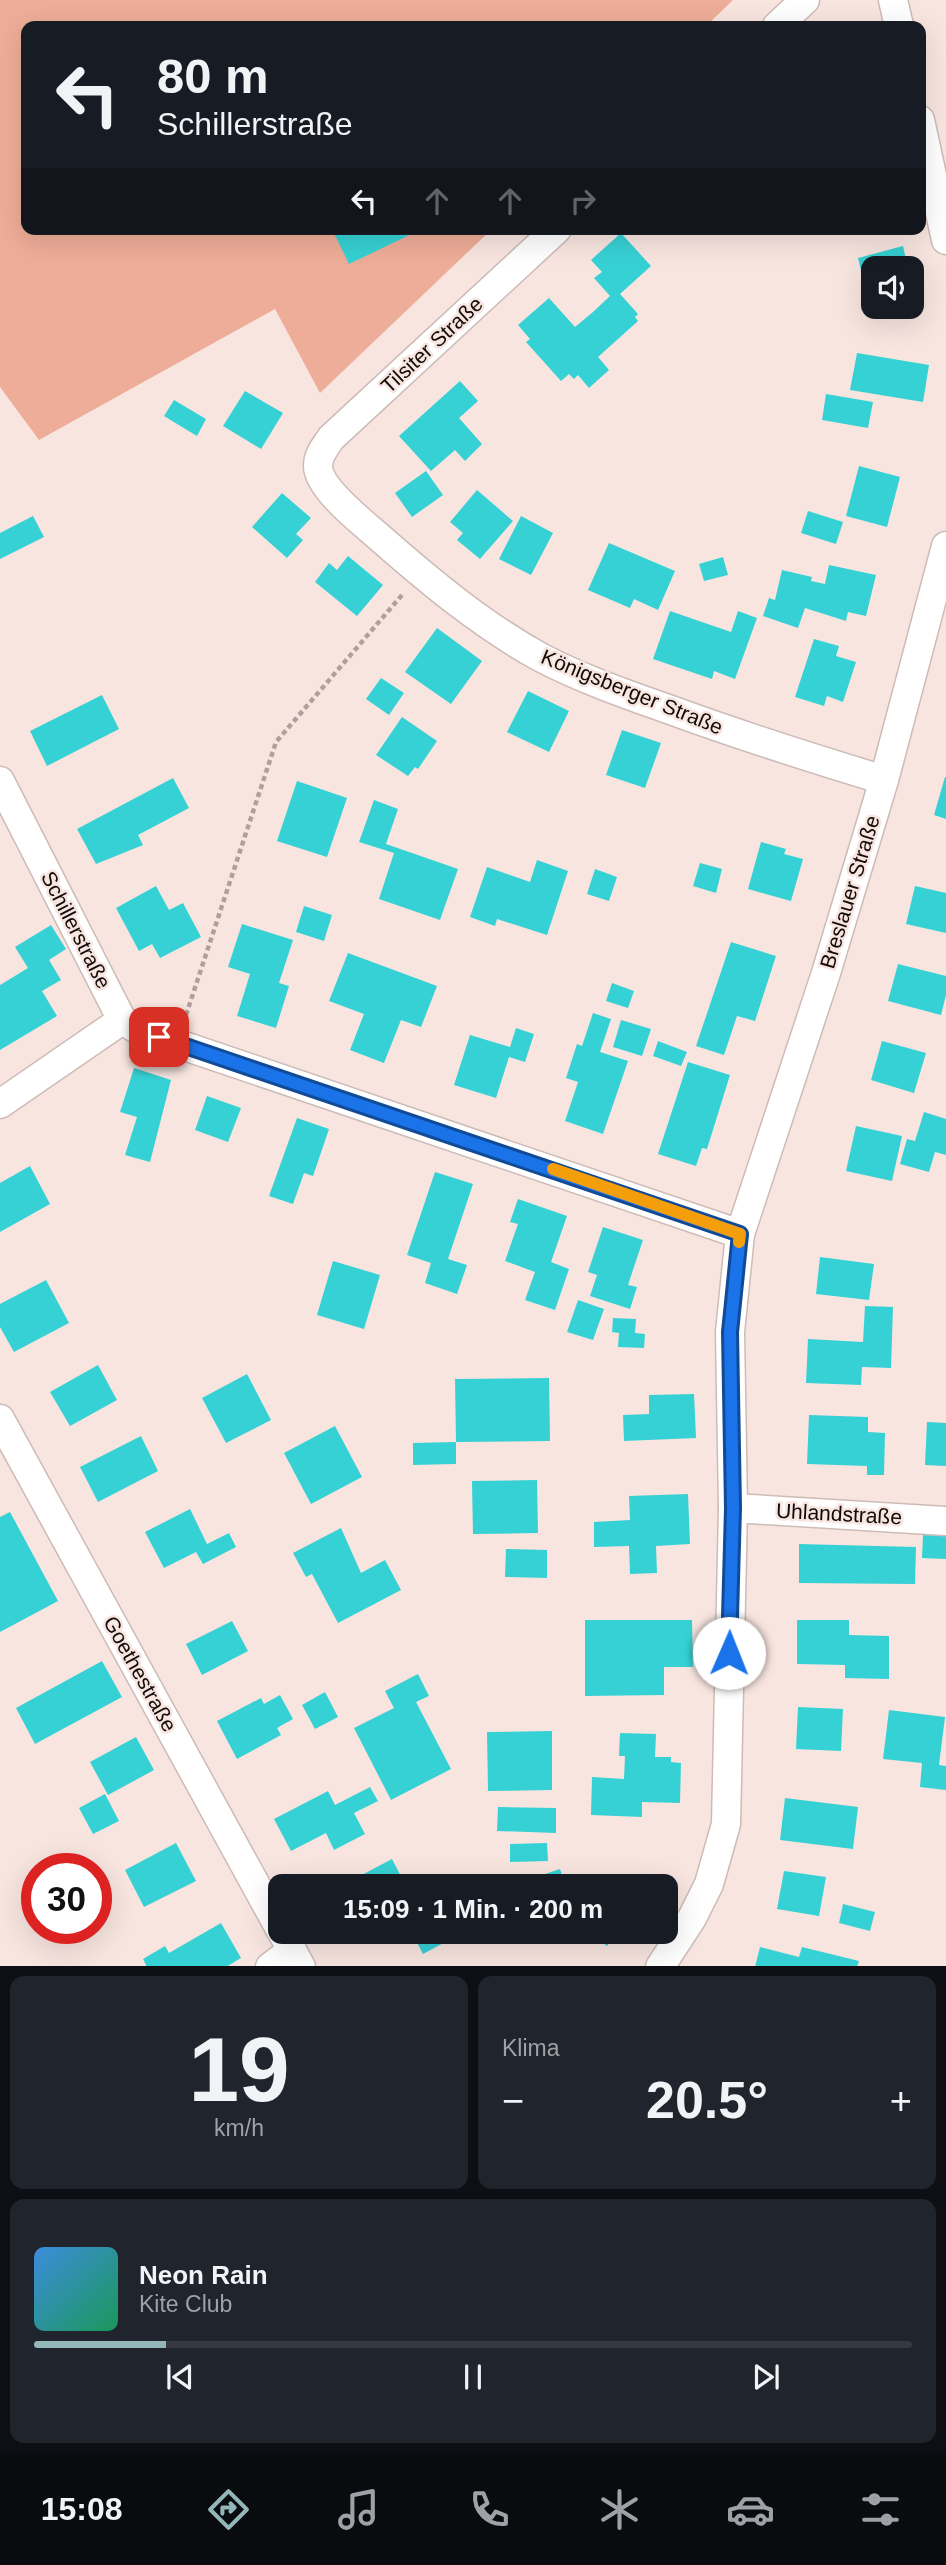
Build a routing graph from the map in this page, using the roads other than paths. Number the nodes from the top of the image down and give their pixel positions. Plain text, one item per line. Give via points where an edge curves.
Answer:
1 (805, 0) edge
2 (893, 0) edge
3 (782, 21) edge
4 (898, 21) edge
5 (926, 148) edge
6 (551, 235) edge
7 (946, 240) edge
8 (318, 468) joint
9 (946, 546) edge
10 (884, 780) junction
11 (0, 781) edge
12 (122, 1020) junction
13 (0, 1104) edge
14 (740, 1234) junction
15 (0, 1419) edge
16 (733, 1508) junction
17 (946, 1521) edge
18 (285, 1949) edge
19 (660, 1966) edge

1 - 3 street
2 - 4 street
5 - 7 street
6 - 8 street, Tilsiter Straße via 331,438 321,452
8 - 10 street, Königsberger Straße via 324,483 346,507 421,573 541,657 628,695
9 - 10 street, Breslauer Straße
10 - 14 street, Breslauer Straße
11 - 12 street, Schillerstraße
12 - 13 street
12 - 14 street via 140,1031
14 - 16 street, Breslauer Straße via 730,1332
15 - 18 street, Goethestraße
16 - 17 street, Uhlandstraße
16 - 19 street, Breslauer Straße via 726,1824 709,1884

